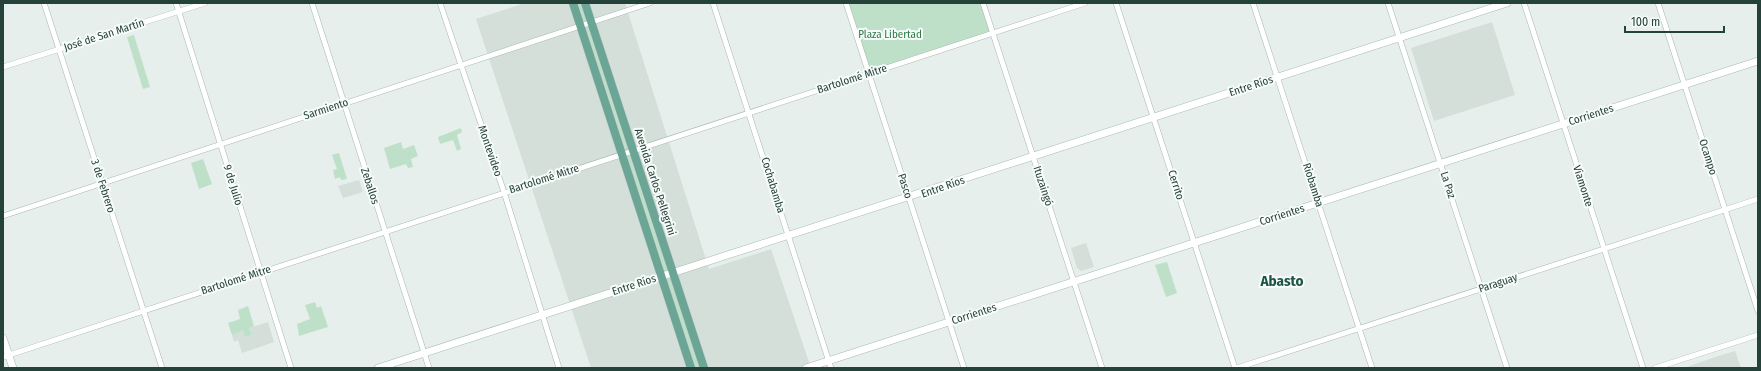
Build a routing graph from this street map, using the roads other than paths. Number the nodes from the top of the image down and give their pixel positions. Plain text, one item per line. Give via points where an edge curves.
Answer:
1 (44, 3) edge
2 (176, 3) edge
3 (206, 3) edge
4 (312, 3) edge
5 (440, 3) edge
6 (573, 3) edge
7 (585, 3) edge
8 (650, 3) edge
9 (713, 3) edge
10 (846, 3) edge
11 (983, 3) edge
12 (1085, 3) edge
13 (1116, 3) edge
14 (1253, 3) edge
15 (1388, 3) edge
16 (1507, 3) edge
17 (1524, 3) edge
18 (1658, 3) edge
19 (179, 12) junction
20 (591, 22) junction
21 (580, 26) junction
22 (994, 33) junction
23 (1399, 38) junction
24 (59, 50) junction
25 (1758, 61) edge
26 (460, 65) junction
27 (3, 67) edge
28 (869, 74) junction
29 (1278, 77) junction
30 (1684, 84) junction
31 (344, 103) junction
32 (750, 112) junction
33 (1154, 117) junction
34 (1563, 124) junction
35 (220, 144) junction
36 (633, 150) junction
37 (621, 153) junction
38 (1033, 156) junction
39 (1440, 164) junction
40 (102, 183) junction
41 (504, 192) junction
42 (909, 198) junction
43 (1758, 199) edge
44 (1318, 203) junction
45 (1725, 210) junction
46 (3, 216) edge
47 (385, 231) junction
48 (788, 235) junction
49 (1194, 243) junction
50 (1604, 249) junction
51 (260, 272) junction
52 (673, 273) junction
53 (661, 277) junction
54 (1074, 282) junction
55 (1481, 289) junction
56 (143, 311) junction
57 (1758, 311) edge
58 (542, 315) junction
59 (950, 322) junction
60 (1359, 328) junction
61 (1758, 335) edge
62 (3, 338) edge
63 (424, 353) junction
64 (6, 356) edge
65 (830, 364) edge
66 (13, 368) edge
67 (162, 368) edge
68 (291, 368) edge
69 (378, 368) edge
70 (429, 368) edge
71 (559, 368) edge
72 (691, 368) edge
73 (704, 368) edge
74 (806, 368) edge
75 (964, 368) edge
76 (1102, 368) edge
77 (1236, 368) edge
78 (1372, 368) edge
79 (1507, 368) edge
80 (1643, 368) edge
81 (1655, 368) edge

1 - 24 street, 3 de Febrero
2 - 19 street, 9 de Julio
3 - 19 street, José de San Martín
4 - 31 street, Zeballos
5 - 26 street, Montevideo
6 - 21 main road, Avenida Carlos Pellegrini
7 - 20 main road, Avenida Carlos Pellegrini
8 - 20 street, Sarmiento
9 - 32 street, Cochabamba
10 - 28 street, Pasco
11 - 22 street, Ituzaingó
12 - 22 street, Bartolomé Mitre
13 - 33 street, Cerrito
14 - 29 street, Riobamba
15 - 23 street, La Paz
16 - 23 main road, Entre Ríos
17 - 34 street, Viamonte
18 - 30 street, Ocampo
19 - 24 street, José de San Martín
19 - 35 street, 9 de Julio
20 - 21 street, Sarmiento
20 - 36 main road, Avenida Carlos Pellegrini
21 - 26 street, Sarmiento
21 - 37 main road, Avenida Carlos Pellegrini
22 - 28 street, Bartolomé Mitre
22 - 38 street, Ituzaingó
23 - 29 main road, Entre Ríos
23 - 39 street, La Paz
24 - 27 street, José de San Martín
24 - 40 street, 3 de Febrero
25 - 30 main road, Corrientes
26 - 31 street, Sarmiento
26 - 41 street, Montevideo
28 - 32 street, Bartolomé Mitre
28 - 42 street, Pasco
29 - 33 main road, Entre Ríos
29 - 44 street, Riobamba
30 - 34 main road, Corrientes
30 - 45 street, Ocampo
31 - 35 street, Sarmiento
31 - 47 street, Zeballos
32 - 36 street, Bartolomé Mitre
32 - 48 street, Cochabamba
33 - 38 main road, Entre Ríos
33 - 49 street, Cerrito
34 - 39 main road, Corrientes
34 - 50 street, Viamonte
35 - 40 street, Sarmiento
35 - 51 street, 9 de Julio
36 - 37 street, Bartolomé Mitre
36 - 52 main road, Avenida Carlos Pellegrini
37 - 41 street, Bartolomé Mitre
37 - 53 main road, Avenida Carlos Pellegrini
38 - 42 main road, Entre Ríos
38 - 54 street, Ituzaingó
39 - 44 main road, Corrientes
39 - 55 street, La Paz
40 - 46 street, Sarmiento
40 - 56 street, 3 de Febrero
41 - 47 street, Bartolomé Mitre
41 - 58 street, Montevideo
42 - 48 main road, Entre Ríos
42 - 59 street, Pasco
43 - 45 street, Paraguay
44 - 49 main road, Corrientes
44 - 60 street, Riobamba
45 - 50 street, Paraguay
45 - 57 street, Ocampo
47 - 51 street, Bartolomé Mitre
47 - 63 street, Zeballos
48 - 52 main road, Entre Ríos
48 - 65 street, Cochabamba
49 - 54 main road, Corrientes
49 - 77 street, Cerrito
50 - 55 street, Paraguay
50 - 80 street, Viamonte
51 - 56 street, Bartolomé Mitre
51 - 68 street, 9 de Julio
52 - 53 main road, Entre Ríos
52 - 73 main road, Avenida Carlos Pellegrini
53 - 58 main road, Entre Ríos
53 - 72 main road, Avenida Carlos Pellegrini
54 - 59 main road, Corrientes
54 - 76 street, Ituzaingó
55 - 60 street, Paraguay
55 - 79 street, La Paz
56 - 64 street, Bartolomé Mitre
56 - 67 street, 3 de Febrero
58 - 63 main road, Entre Ríos
58 - 71 street, Montevideo
59 - 65 main road, Corrientes
59 - 75 street, Pasco
60 - 77 street, Paraguay
60 - 78 street, Riobamba
61 - 81 street
62 - 64 main road
63 - 69 main road, Entre Ríos
63 - 70 street, Zeballos
64 - 66 main road
65 - 74 main road, Corrientes

